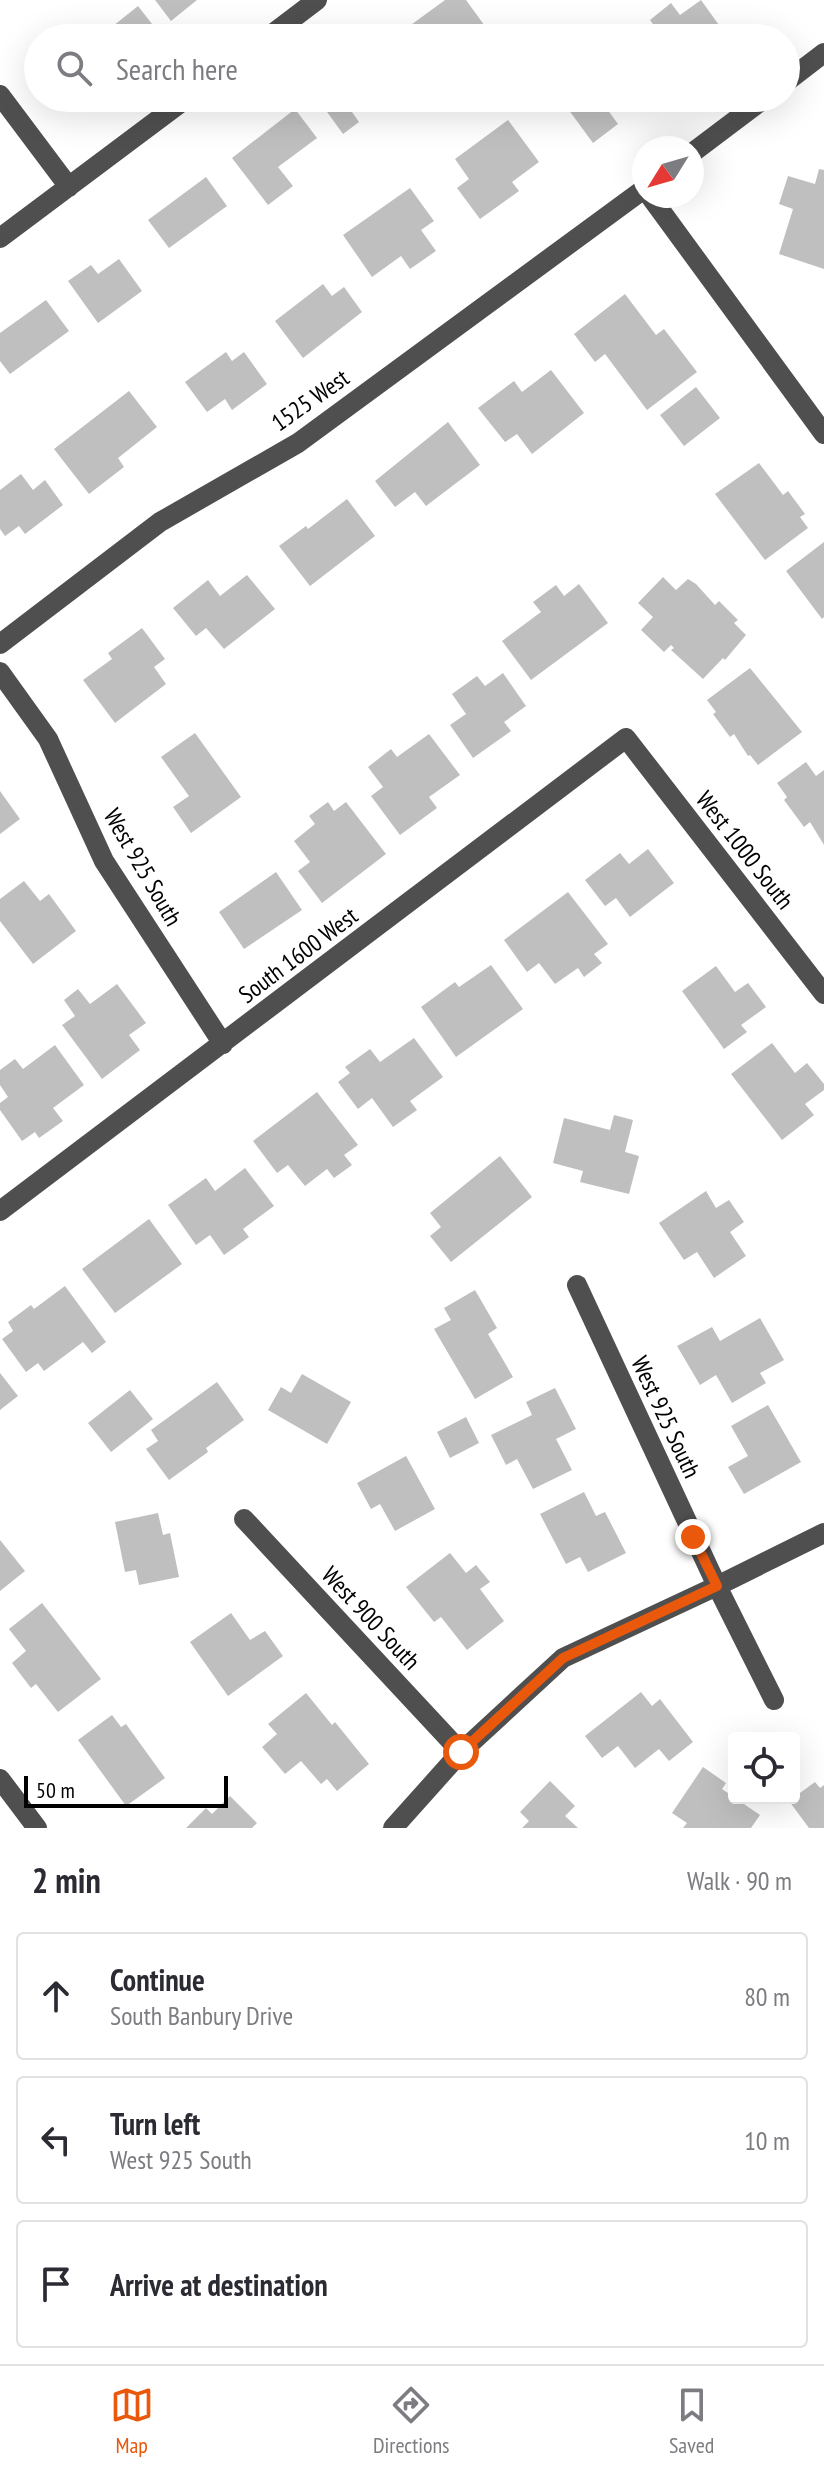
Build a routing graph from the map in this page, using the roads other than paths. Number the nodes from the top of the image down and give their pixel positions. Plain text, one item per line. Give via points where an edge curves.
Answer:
1 (317, 0) edge
2 (285, 24) edge
3 (824, 53) edge
4 (800, 71) edge
5 (0, 95) edge
6 (168, 112) edge
7 (746, 112) edge
8 (704, 144) edge
9 (69, 187) junction
10 (632, 198) edge
11 (659, 208) edge
12 (0, 238) edge
13 (824, 434) edge
14 (0, 644) edge
15 (0, 672) edge
16 (626, 738) joint
17 (824, 994) edge
18 (223, 1044) junction
19 (0, 1211) edge
20 (577, 1285) dead end
21 (244, 1519) dead end
22 (824, 1533) edge
23 (717, 1586) junction
24 (774, 1700) dead end
25 (461, 1752) junction
26 (0, 1779) edge
27 (37, 1828) edge
28 (393, 1828) edge

1 - 2 street
3 - 4 street
5 - 9 street
6 - 9 street
7 - 8 street
9 - 12 street
10 - 14 street, 1525 West via 298,443 160,522
11 - 13 street
15 - 18 street, West 925 South via 48,739 104,861
16 - 17 street, West 1000 South
16 - 18 street, South 1600 West
18 - 19 street, South 1600 West
20 - 23 street, West 925 South
21 - 25 street, West 900 South
22 - 23 street
23 - 24 street, West 925 South
23 - 25 street via 563,1658
25 - 28 street
26 - 27 street

